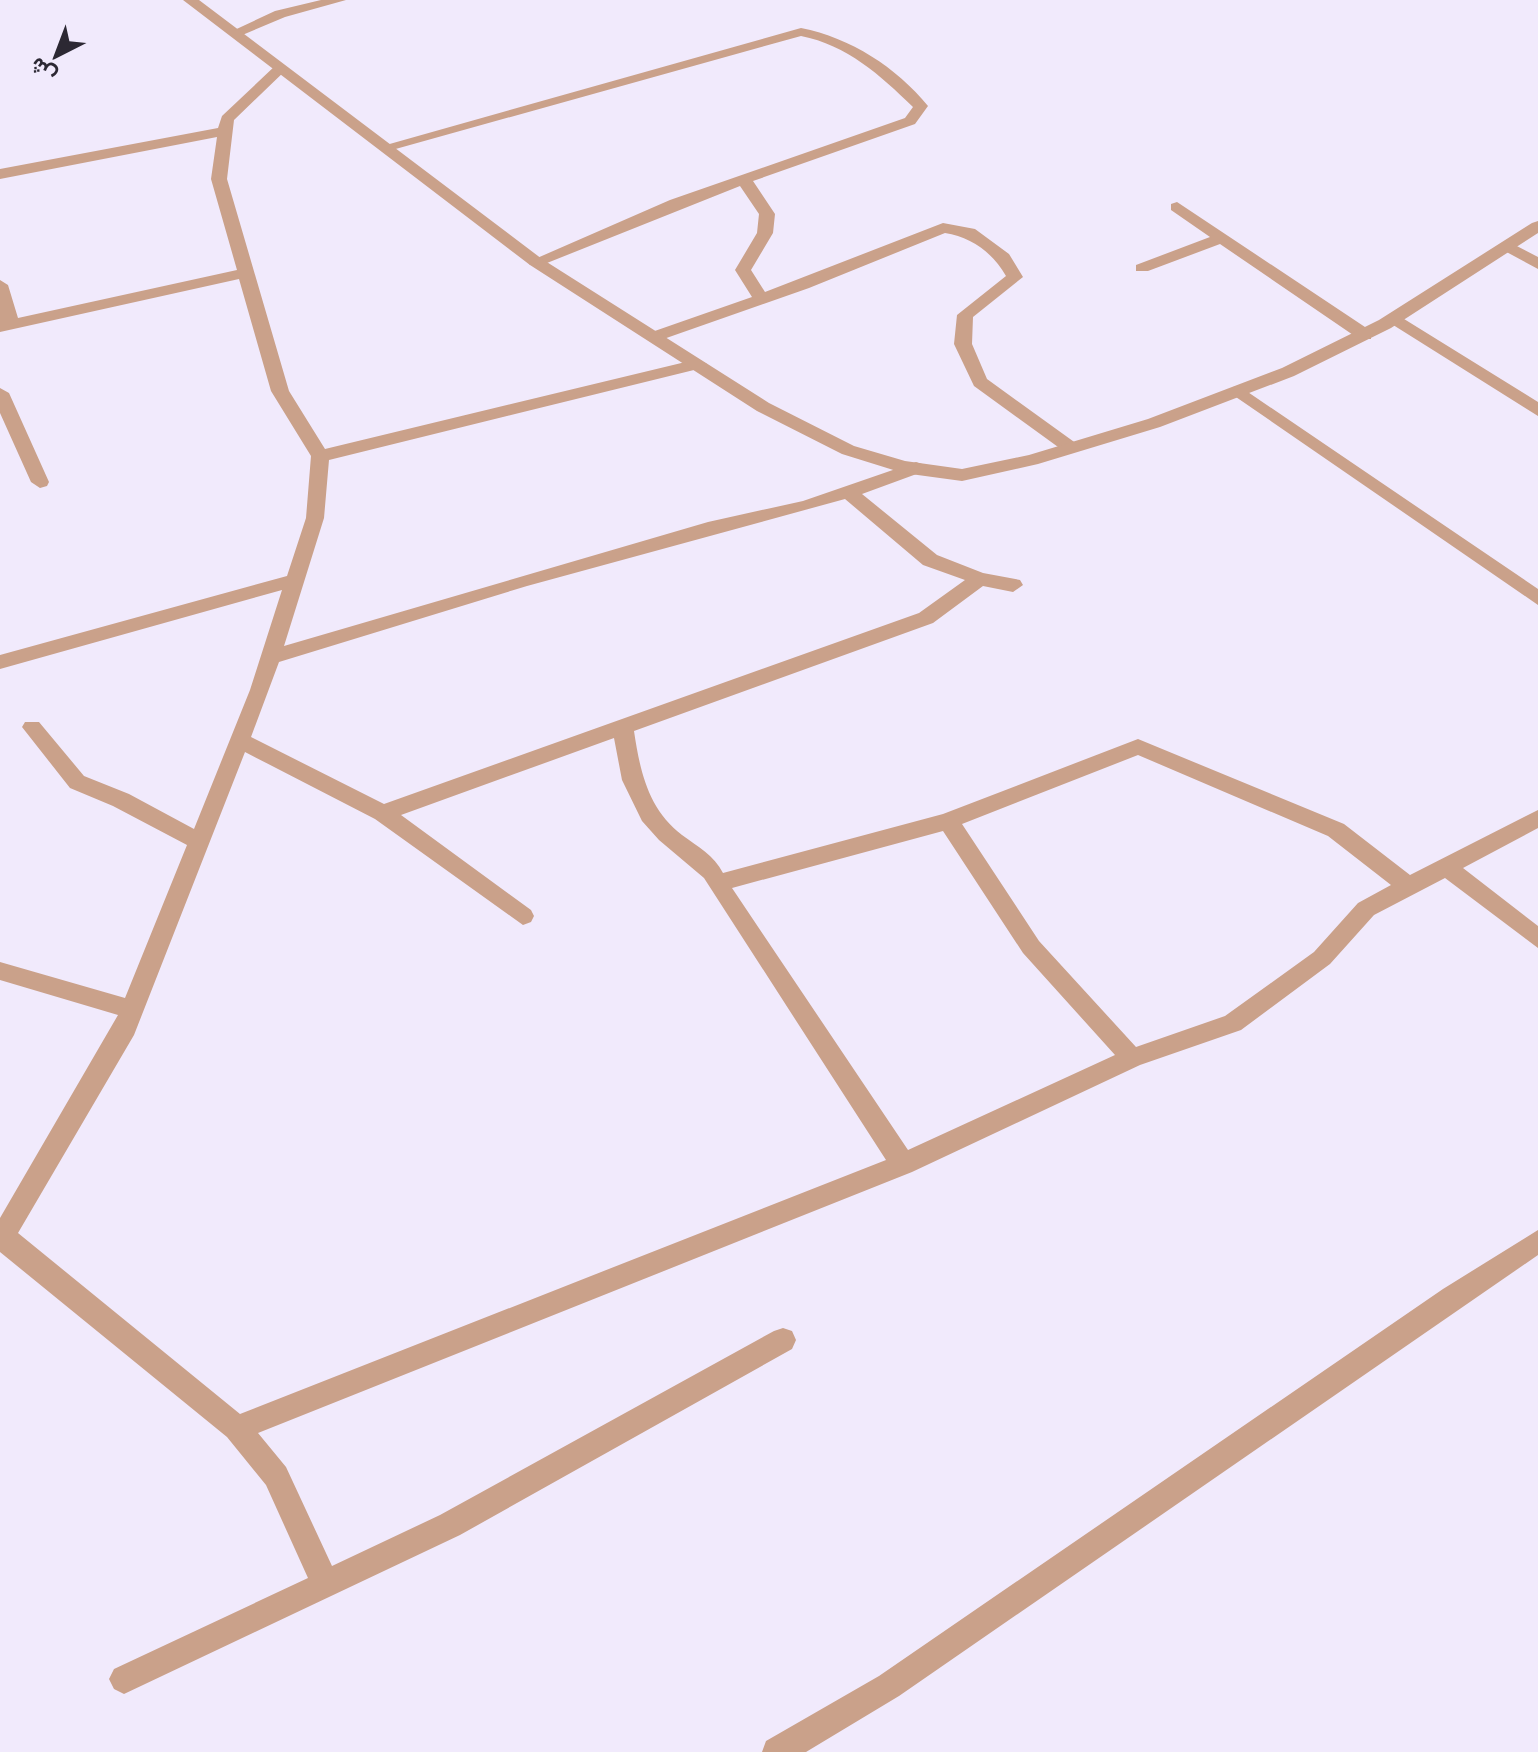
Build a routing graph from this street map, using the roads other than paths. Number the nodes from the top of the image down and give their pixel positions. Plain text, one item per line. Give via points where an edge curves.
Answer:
1 (190, 0) edge
2 (339, 0) edge
3 (235, 33) junction
4 (281, 68) junction
5 (225, 131) junction
6 (387, 147) junction
7 (0, 174) edge
8 (743, 179) junction
9 (1177, 207) dead end
10 (1538, 226) edge
11 (1223, 237) junction
12 (1507, 246) junction
13 (536, 262) junction
14 (1538, 264) edge
15 (1142, 268) dead end
16 (244, 273) junction
17 (0, 285) edge
18 (760, 297) junction
19 (1396, 319) junction
20 (6, 326) edge
21 (1365, 335) junction
22 (655, 337) junction
23 (698, 364) junction
24 (1239, 391) junction
25 (0, 393) edge
26 (1538, 410) edge
27 (9, 437) edge
28 (1071, 448) junction
29 (320, 456) junction
30 (916, 468) junction
31 (40, 482) dead end
32 (848, 492) junction
33 (980, 579) junction
34 (295, 580) junction
35 (1013, 585) dead end
36 (1538, 598) edge
37 (271, 657) junction
38 (0, 662) edge
39 (32, 727) dead end
40 (623, 728) junction
41 (239, 740) junction
42 (383, 813) junction
43 (1538, 818) edge
44 (948, 821) junction
45 (199, 842) junction
46 (1444, 865) junction
47 (717, 883) junction
48 (1408, 886) junction
49 (523, 916) dead end
50 (1538, 939) edge
51 (0, 971) edge
52 (133, 1010) junction
53 (1132, 1058) junction
54 (903, 1164) junction
55 (2, 1239) edge
56 (1538, 1241) edge
57 (783, 1340) dead end
58 (237, 1428) junction
59 (325, 1584) junction
60 (124, 1679) dead end
61 (777, 1752) edge

1 - 3 street
2 - 3 street via 280,14
3 - 4 street
4 - 5 street via 227,119
4 - 6 street
5 - 7 street
5 - 16 street via 219,179
6 - 8 street via 801,32 825,34 879,66 921,106 910,121
6 - 13 street
8 - 13 street
8 - 18 street via 767,207 770,224 743,270
9 - 11 street
10 - 12 street
11 - 15 street
11 - 21 street
12 - 14 street
12 - 19 street
13 - 22 street
16 - 20 street
16 - 29 street via 280,391
17 - 20 street
18 - 22 street
18 - 28 street via 943,228 969,232 1003,257 1015,277 965,315 963,344 980,382
19 - 21 street
19 - 26 street
21 - 24 street
22 - 23 street
23 - 29 street
23 - 30 street via 763,407 848,450
24 - 28 street
24 - 36 street
25 - 27 street
27 - 31 street
28 - 30 street via 962,475
29 - 34 street via 315,518
30 - 32 street
32 - 33 street via 930,560
32 - 37 street via 520,581
33 - 35 street
33 - 40 street via 926,618
34 - 37 street
34 - 38 street
37 - 41 street
39 - 45 street via 77,782
40 - 42 street
40 - 47 street via 632,786 660,828 712,868
41 - 42 street
41 - 45 street
42 - 49 street
43 - 46 street
44 - 47 street
44 - 48 street via 1138,747 1336,830
44 - 53 street via 1031,947
45 - 52 street
46 - 48 street
46 - 50 street
47 - 54 street
48 - 53 street via 1366,909 1322,958 1233,1023
51 - 52 street
52 - 55 street
53 - 54 street
54 - 58 street
55 - 58 street
56 - 61 street via 889,1686
57 - 59 street via 450,1525
58 - 59 street via 276,1476
59 - 60 street

